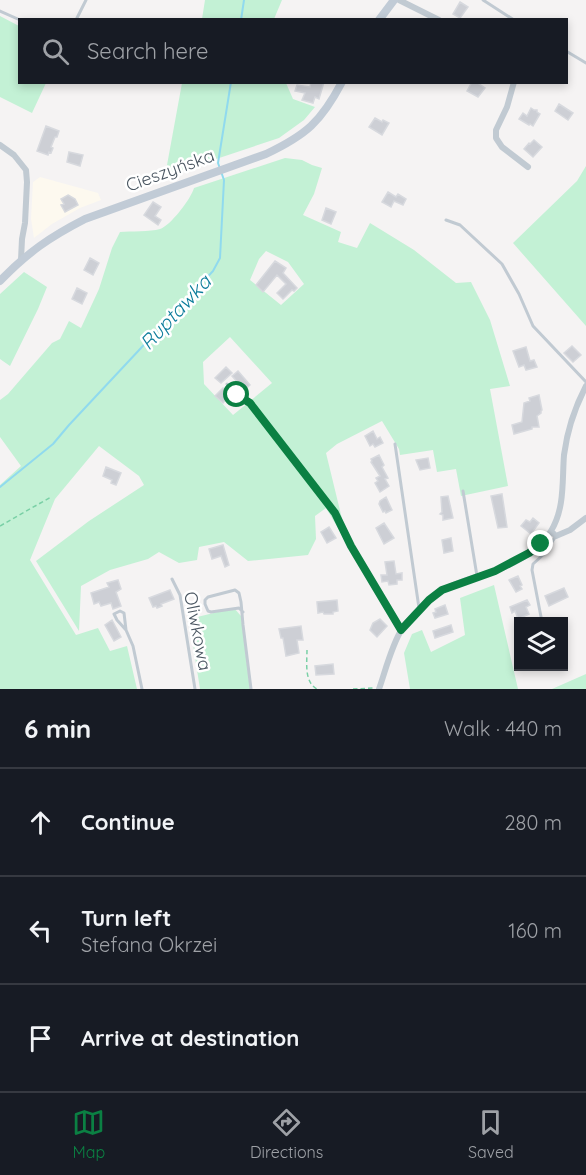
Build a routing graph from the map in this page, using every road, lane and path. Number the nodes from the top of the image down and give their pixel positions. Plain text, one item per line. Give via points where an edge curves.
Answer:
1 (86, 0) edge
2 (397, 0) edge
3 (483, 0) edge
4 (0, 11) edge
5 (77, 18) edge
6 (381, 18) edge
7 (435, 18) edge
8 (511, 18) edge
9 (18, 19) edge
10 (568, 52) edge
11 (586, 63) edge
12 (341, 84) edge
13 (513, 84) edge
14 (0, 146) edge
15 (528, 167) dead end
16 (446, 220) dead end
17 (21, 260) junction
18 (0, 281) edge
19 (227, 384) dead end
20 (586, 384) edge
21 (395, 444) dead end
22 (463, 491) dead end
23 (51, 497) dead end
24 (586, 518) edge
25 (0, 526) edge
26 (554, 533) junction
27 (477, 576) junction
28 (172, 579) dead end
29 (419, 610) junction
30 (243, 612) junction
31 (541, 617) edge
32 (126, 630) junction
33 (401, 630) junction
34 (307, 650) dead end
35 (379, 688) edge
36 (142, 689) edge
37 (195, 689) edge
38 (251, 689) edge
39 (317, 689) edge
40 (353, 689) edge
41 (362, 689) edge

1 - 5 lane
2 - 6 main road
2 - 7 street
3 - 8 lane
4 - 9 lane
10 - 11 lane
12 - 17 main road, Cieszyńska via 309,129 284,146 85,219
13 - 15 street via 496,138
14 - 17 street via 15,155 26,170
16 - 20 lane via 460,225 502,264 533,326
17 - 18 main road, Cieszyńska
19 - 33 lane via 262,417 335,513
20 - 26 street via 568,435
21 - 29 lane
22 - 27 lane
23 - 25 path
24 - 26 street via 570,530
26 - 27 street via 529,553
26 - 31 lane via 532,570
27 - 29 street via 442,590
28 - 37 lane, Oliwkowa via 180,595
29 - 33 street
30 - 30 lane, Oliwkowa via 235,590 205,600 211,612 239,608
30 - 38 lane, Oliwkowa
32 - 32 lane via 124,613 114,614 117,621
32 - 36 lane
33 - 35 street
34 - 39 path via 310,684
35 - 41 path
40 - 41 path

